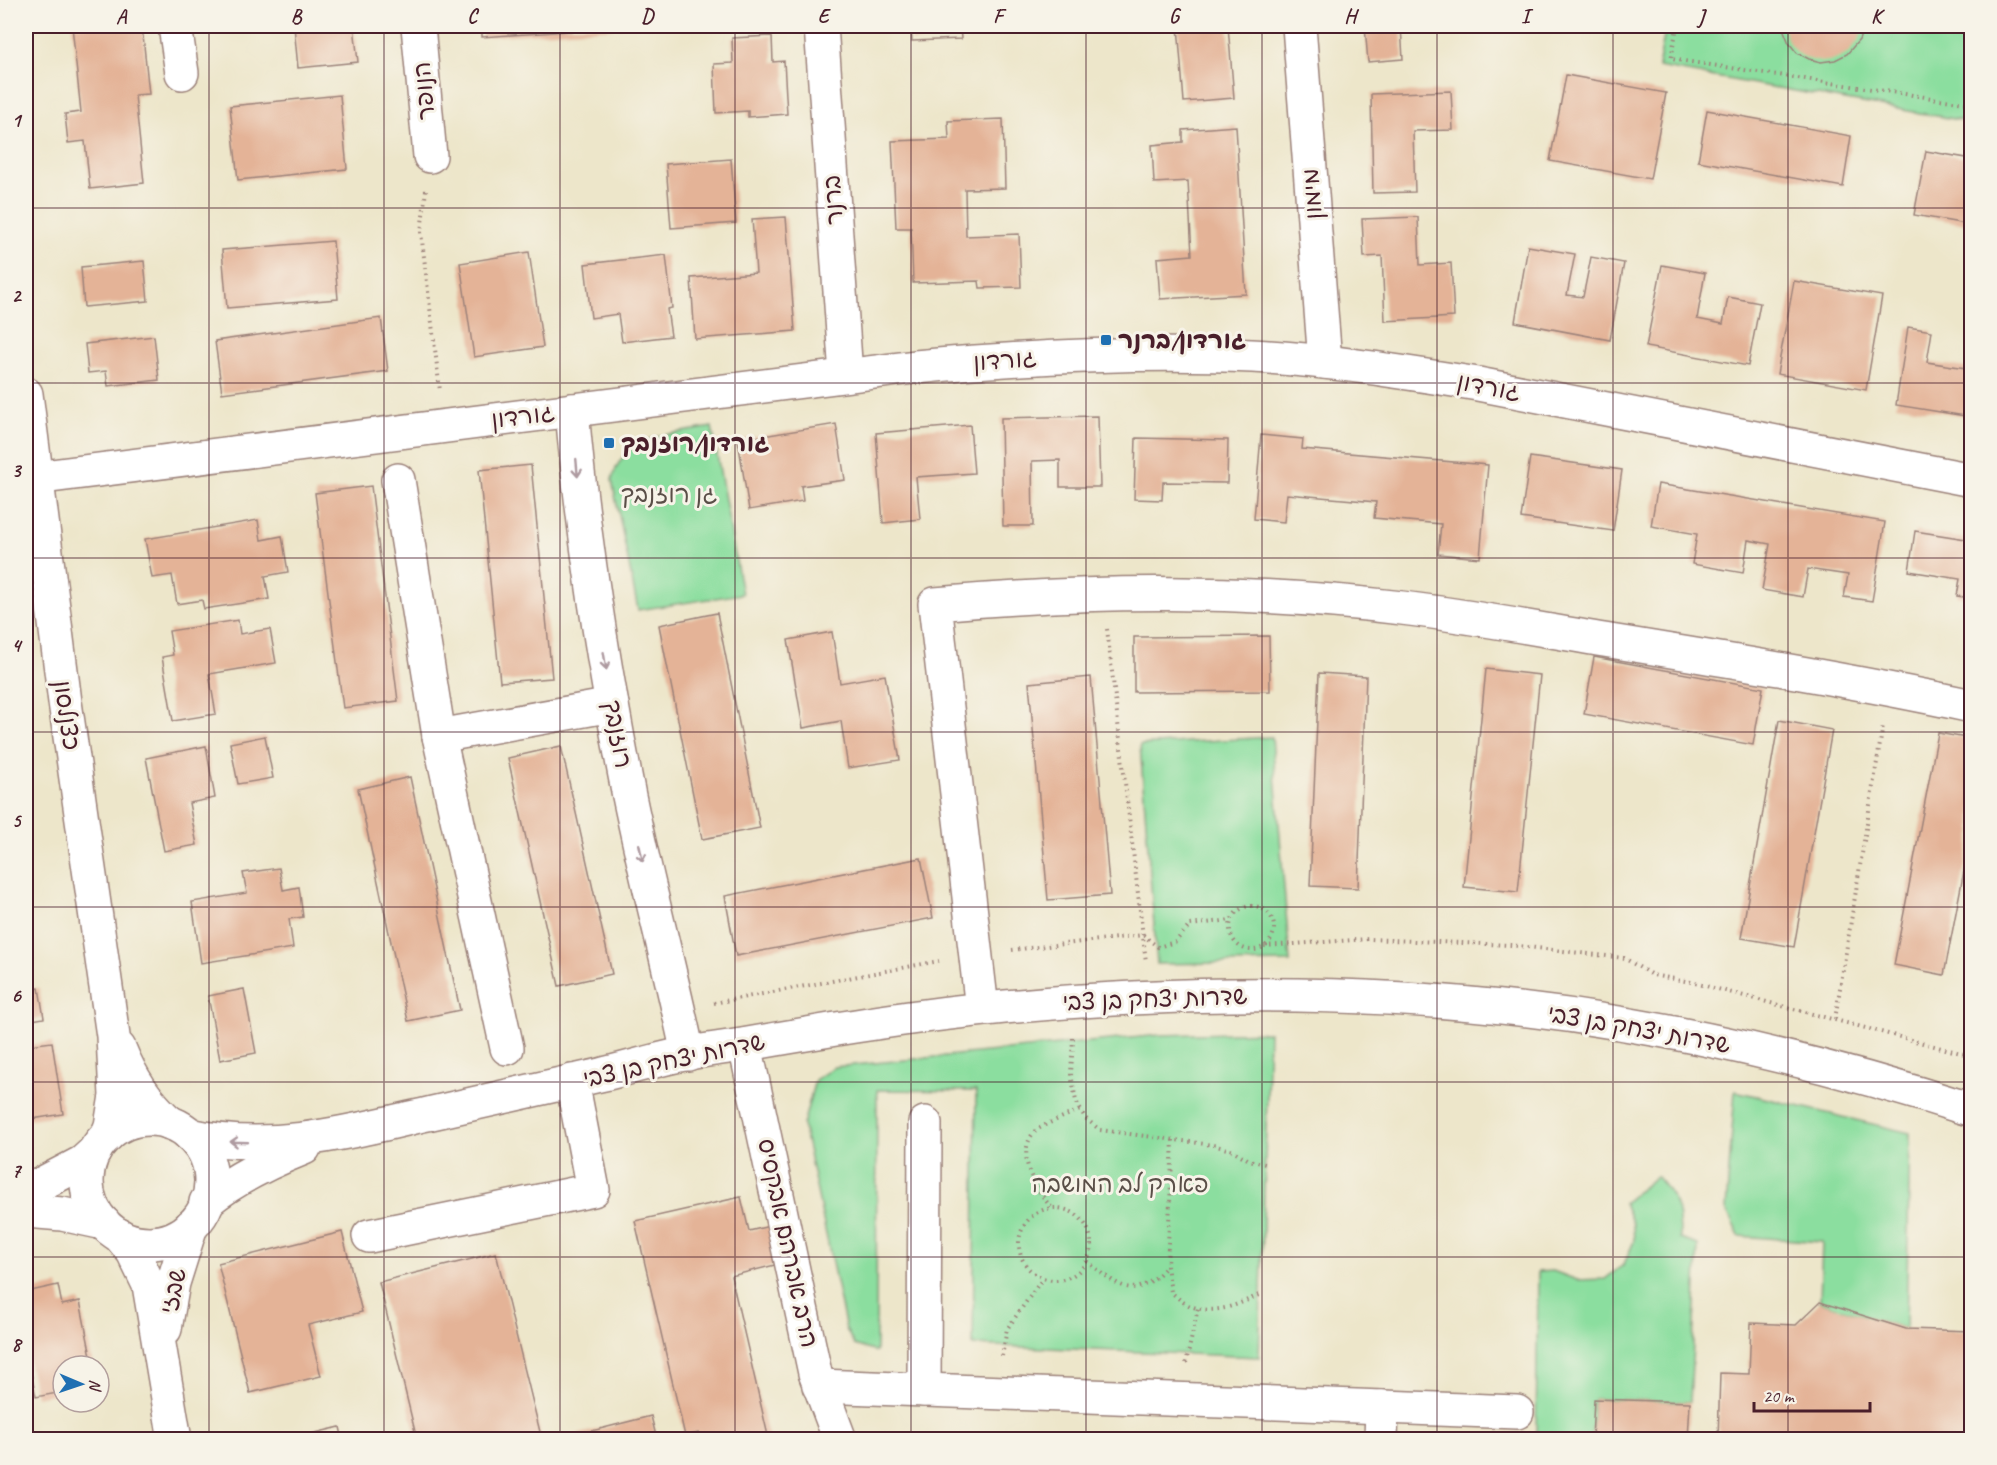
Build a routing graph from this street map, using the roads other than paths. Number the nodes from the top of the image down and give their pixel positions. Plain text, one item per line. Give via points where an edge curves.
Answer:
1 (175, 26) edge
2 (418, 26) edge
3 (821, 26) edge
4 (1299, 26) edge
5 (182, 72) dead end
6 (430, 156) road end
7 (1325, 362) junction
8 (846, 375) junction
9 (26, 394) edge
10 (572, 410) junction
11 (35, 478) junction
12 (398, 480) dead end
13 (1971, 480) edge
14 (612, 705) junction
15 (1971, 706) edge
16 (439, 736) junction
17 (982, 1009) junction
18 (113, 1036) junction
19 (745, 1045) junction
20 (507, 1048) dead end
21 (688, 1054) junction
22 (572, 1081) junction
23 (1971, 1110) edge
24 (925, 1123) dead end
25 (180, 1129) junction
26 (339, 1135) junction
27 (101, 1143) junction
28 (26, 1192) edge
29 (26, 1211) edge
30 (198, 1214) junction
31 (111, 1229) junction
32 (369, 1236) dead end
33 (162, 1358) junction
34 (819, 1386) junction
35 (924, 1390) junction
36 (1382, 1407) junction
37 (1517, 1412) dead end
38 (175, 1440) edge
39 (840, 1440) edge
40 (1381, 1440) edge

1 - 5 street
2 - 6 street, הנופר
3 - 8 street, ברנר
4 - 7 street, מימון
7 - 8 street, גורדון via 1117,354 983,361
7 - 13 street, גורדון via 1478,384
8 - 10 street, גורדון
9 - 11 street, כצנלסון
10 - 11 street, גורדון
10 -> 14 street, רוזנבך via 585,539
11 - 18 street, כצנלסון
12 - 16 street
14 - 16 street
14 -> 21 street, רוזנבך via 657,926
15 - 17 street via 1730,660 1402,608 1202,593 1103,593 935,604
16 - 20 street
17 - 19 street, שדרות יצחק בן צבי
17 - 23 street, שדרות יצחק בן צבי via 1226,994 1459,1004 1691,1036 1847,1072
18 - 25 street, כצנלסון via 141,1092 153,1108
18 - 27 street, כצנלסון via 116,1096 111,1126
19 - 21 street, שדרות יצחק בן צבי
19 - 34 street, הרב אברהם אבקסיס
21 - 22 street, שדרות יצחק בן צבי
22 - 26 street, שדרות יצחק בן צבי
22 - 32 street via 593,1190
24 - 35 street
26 -> 25 street, שדרות יצחק בן צבי via 249,1143 221,1141
25 - 27 street via 161,1120 141,1119 122,1125
25 - 30 street via 200,1146 210,1173 209,1193
26 - 30 street, שדרות יצחק בן צבי via 258,1169 219,1191
27 - 28 street via 83,1162
27 - 31 street via 88,1169 87,1189 93,1208
29 - 31 street via 62,1214
30 - 31 street via 175,1237 157,1243 136,1242
30 - 33 street, שבזי via 166,1311
31 - 33 street, שבזי via 133,1252 149,1285
33 - 38 street, שבזי
34 - 35 street
34 - 39 street, הרב אברהם אבקסיס
35 - 36 street
36 - 37 street
36 - 40 street

